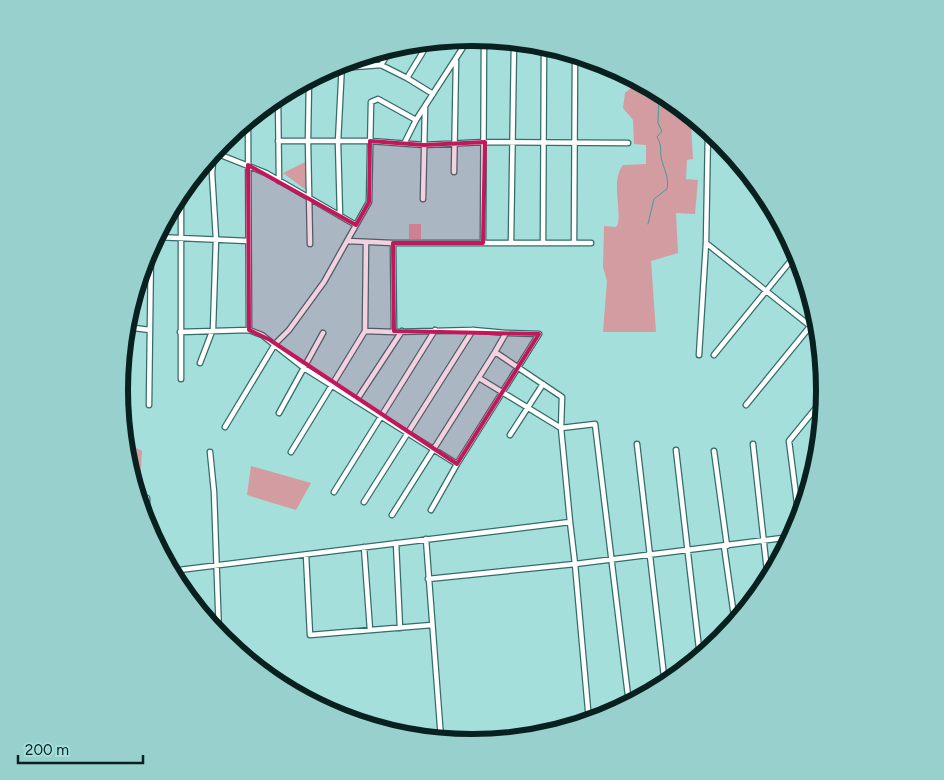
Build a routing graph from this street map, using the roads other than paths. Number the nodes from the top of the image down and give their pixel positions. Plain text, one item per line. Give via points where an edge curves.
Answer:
1 (464, 46) edge
2 (484, 47) edge
3 (424, 49) edge
4 (514, 49) edge
5 (544, 54) edge
6 (385, 58) edge
7 (456, 59) junction
8 (373, 61) edge
9 (575, 62) edge
10 (373, 64) junction
11 (381, 64) junction
12 (353, 67) edge
13 (342, 71) edge
14 (407, 78) junction
15 (309, 88) edge
16 (433, 94) junction
17 (278, 106) edge
18 (425, 107) junction
19 (416, 120) junction
20 (248, 130) edge
21 (708, 140) edge
22 (278, 141) junction
23 (308, 141) junction
24 (370, 141) junction
25 (338, 142) junction
26 (405, 142) junction
27 (485, 142) junction
28 (514, 142) junction
29 (544, 142) junction
30 (575, 142) junction
31 (628, 143) dead end
32 (455, 144) junction
33 (424, 145) junction
34 (222, 155) edge
35 (213, 164) edge
36 (248, 165) junction
37 (454, 172) dead end
38 (278, 181) junction
39 (309, 198) junction
40 (422, 199) dead end
41 (181, 207) edge
42 (340, 216) junction
43 (356, 225) junction
44 (164, 237) edge
45 (180, 238) junction
46 (216, 239) junction
47 (248, 241) junction
48 (347, 241) junction
49 (366, 242) junction
50 (511, 242) junction
51 (543, 242) junction
52 (591, 242) dead end
53 (393, 243) junction
54 (483, 243) junction
55 (574, 243) junction
56 (706, 243) junction
57 (310, 244) dead end
58 (791, 261) edge
59 (150, 269) edge
60 (767, 290) junction
61 (809, 325) edge
62 (810, 327) edge
63 (134, 329) edge
64 (150, 330) junction
65 (213, 330) junction
66 (249, 330) junction
67 (435, 330) junction
68 (473, 330) junction
69 (365, 331) junction
70 (402, 331) junction
71 (180, 332) junction
72 (394, 332) junction
73 (506, 333) junction
74 (323, 334) dead end
75 (275, 344) junction
76 (495, 352) junction
77 (699, 355) dead end
78 (714, 355) dead end
79 (200, 363) dead end
80 (304, 368) junction
81 (519, 368) junction
82 (479, 378) junction
83 (181, 379) dead end
84 (543, 384) junction
85 (332, 386) junction
86 (502, 393) junction
87 (356, 400) junction
88 (149, 405) dead end
89 (746, 405) dead end
90 (527, 408) junction
91 (815, 409) edge
92 (279, 413) dead end
93 (382, 416) junction
94 (225, 427) dead end
95 (561, 428) junction
96 (407, 434) junction
97 (510, 435) dead end
98 (637, 444) dead end
99 (753, 444) dead end
100 (433, 448) junction
101 (676, 450) dead end
102 (714, 451) dead end
103 (210, 452) dead end
104 (291, 452) dead end
105 (457, 464) junction
106 (334, 492) dead end
107 (364, 502) dead end
108 (797, 503) edge
109 (431, 510) dead end
110 (392, 515) dead end
111 (570, 522) junction
112 (782, 538) edge
113 (426, 539) junction
114 (765, 541) junction
115 (396, 543) junction
116 (726, 546) junction
117 (364, 547) junction
118 (689, 550) junction
119 (306, 555) junction
120 (649, 555) junction
121 (613, 560) junction
122 (575, 564) junction
123 (215, 566) junction
124 (767, 567) edge
125 (179, 570) edge
126 (428, 579) junction
127 (734, 612) edge
128 (218, 621) edge
129 (432, 626) junction
130 (400, 628) junction
131 (370, 630) junction
132 (699, 648) edge
133 (664, 675) edge
134 (628, 696) edge
135 (588, 714) edge
136 (440, 732) edge

1 - 7 street
2 - 27 street
3 - 14 street
4 - 28 street
5 - 29 street
6 - 11 street
7 - 16 street
7 - 32 street
8 - 10 street
9 - 30 street
10 - 11 street
10 - 12 street
11 - 14 street
13 - 25 street
14 - 16 street
15 - 23 street
16 - 18 street
17 - 22 street
18 - 19 street
18 - 33 street
19 - 24 street via 378,98 374,99 370,105
19 - 26 street
20 - 36 street
21 - 56 street
22 - 23 street
22 - 38 street
23 - 25 street
23 - 39 street
24 - 25 street
24 - 26 street
24 - 43 street via 369,202
25 - 42 street
26 - 33 street
27 - 28 street
27 - 32 street
27 - 54 street
28 - 29 street
28 - 50 street
29 - 30 street
29 - 51 street
30 - 31 street
30 - 55 street
32 - 33 street
32 - 37 street
33 - 40 street
34 - 36 street
35 - 46 street
36 - 38 street
36 - 47 street
38 - 39 street
39 - 42 street
39 - 57 street
41 - 45 street
42 - 43 street
43 - 48 street
44 - 45 street
45 - 46 street
45 - 71 street
46 - 47 street
46 - 65 street
47 - 66 street
48 - 49 street
48 - 75 street via 324,282
49 - 53 street
49 - 69 street
50 - 51 street
50 - 54 street
51 - 55 street
52 - 55 street
53 - 54 street
53 - 72 street
56 - 60 street
56 - 77 street
58 - 60 street
59 - 64 street
60 - 61 street
60 - 78 street
62 - 89 street
63 - 64 street
64 - 88 street
65 - 66 street
65 - 71 street
65 - 79 street
66 - 75 street
67 - 68 street
67 - 70 street
67 - 93 street
68 - 73 street
68 - 96 street
69 - 72 street
69 - 85 street
70 - 72 street
70 - 87 street
71 - 83 street
73 - 76 street
73 - 81 street via 539,334
74 - 80 street
75 - 80 street
75 - 94 street
76 - 81 street
76 - 82 street
80 - 85 street
80 - 92 street
81 - 84 street
81 - 86 street
82 - 86 street
82 - 100 street
84 - 90 street
84 - 95 street via 562,397
85 - 87 street
85 - 104 street
86 - 90 street
86 - 105 street
87 - 93 street
90 - 95 street
90 - 97 street
91 - 108 street via 789,441
93 - 96 street
93 - 106 street
95 - 111 street
95 - 121 street via 596,424
96 - 100 street
96 - 107 street
98 - 120 street
99 - 114 street
100 - 105 street
100 - 110 street
101 - 118 street
102 - 116 street
103 - 123 street
105 - 109 street
111 - 113 street
111 - 122 street
112 - 114 street
113 - 115 street
113 - 126 street
114 - 116 street
114 - 124 street
115 - 117 street
115 - 130 street
116 - 118 street
116 - 127 street
117 - 119 street
117 - 131 street
118 - 120 street
118 - 132 street
119 - 123 street
119 - 131 street via 310,635
120 - 121 street
120 - 133 street
121 - 122 street
121 - 134 street
122 - 126 street
122 - 135 street
123 - 125 street
123 - 128 street
126 - 129 street
129 - 130 street
129 - 136 street
130 - 131 street

